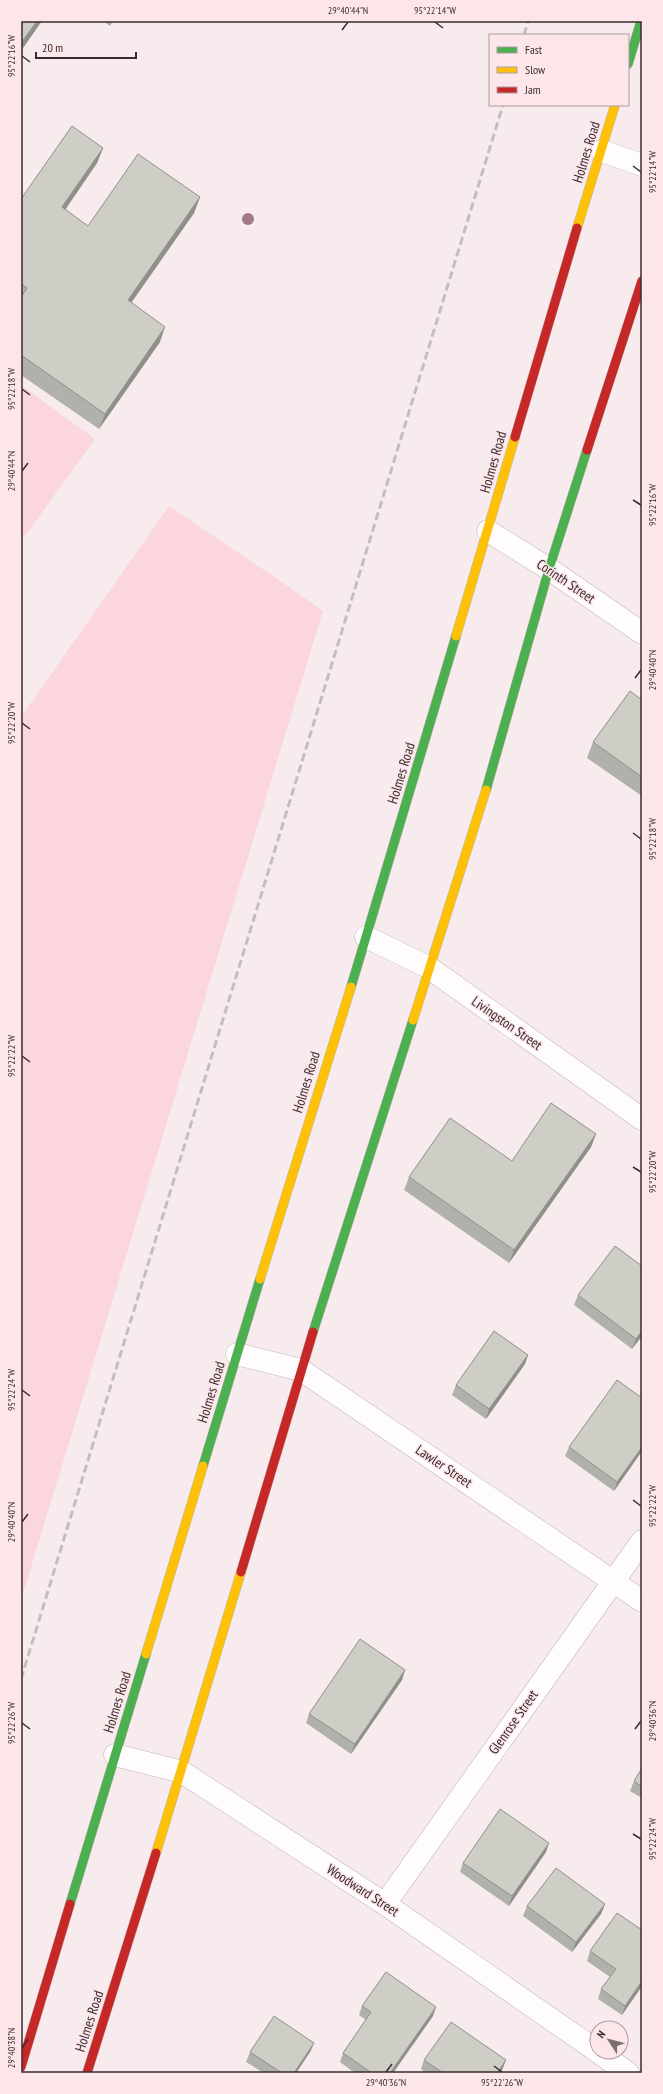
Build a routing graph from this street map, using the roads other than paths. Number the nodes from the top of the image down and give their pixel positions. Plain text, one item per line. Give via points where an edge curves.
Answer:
1 (641, 21) edge
2 (629, 61) edge
3 (615, 106) edge
4 (602, 151) junction
5 (642, 165) edge
6 (642, 281) edge
7 (488, 531) junction
8 (549, 569) junction
9 (642, 633) edge
10 (366, 936) junction
11 (428, 967) junction
12 (642, 1119) edge
13 (237, 1354) junction
14 (302, 1370) junction
15 (642, 1541) edge
16 (614, 1581) junction
17 (642, 1601) edge
18 (115, 1755) junction
19 (182, 1772) junction
20 (385, 1904) junction
21 (589, 2046) edge
22 (609, 2060) edge
23 (21, 2067) edge
24 (87, 2073) edge
25 (628, 2073) edge

1 - 2 main road
3 - 4 main road, Holmes Road
4 - 5 street
4 - 7 main road, Holmes Road via 554,302
6 - 8 main road, Holmes Road
7 - 8 street, Corinth Street
7 - 10 main road, Holmes Road
8 - 9 street, Corinth Street
8 - 11 main road, Holmes Road via 484,797
10 - 11 street, Livingston Street
10 - 13 main road, Holmes Road
11 - 12 street, Livingston Street
11 - 14 main road, Holmes Road
13 - 14 street, Lawler Street
13 - 18 main road, Holmes Road
14 - 16 street, Lawler Street
14 - 19 main road, Holmes Road
15 - 16 street, Glenrose Street
16 - 17 street, Lawler Street
16 - 20 street, Glenrose Street
18 - 19 street, Woodward Street
18 - 23 main road, Holmes Road
19 - 20 street, Woodward Street
19 - 24 main road, Holmes Road
20 - 21 street, Woodward Street
22 - 25 street, Woodward Street

